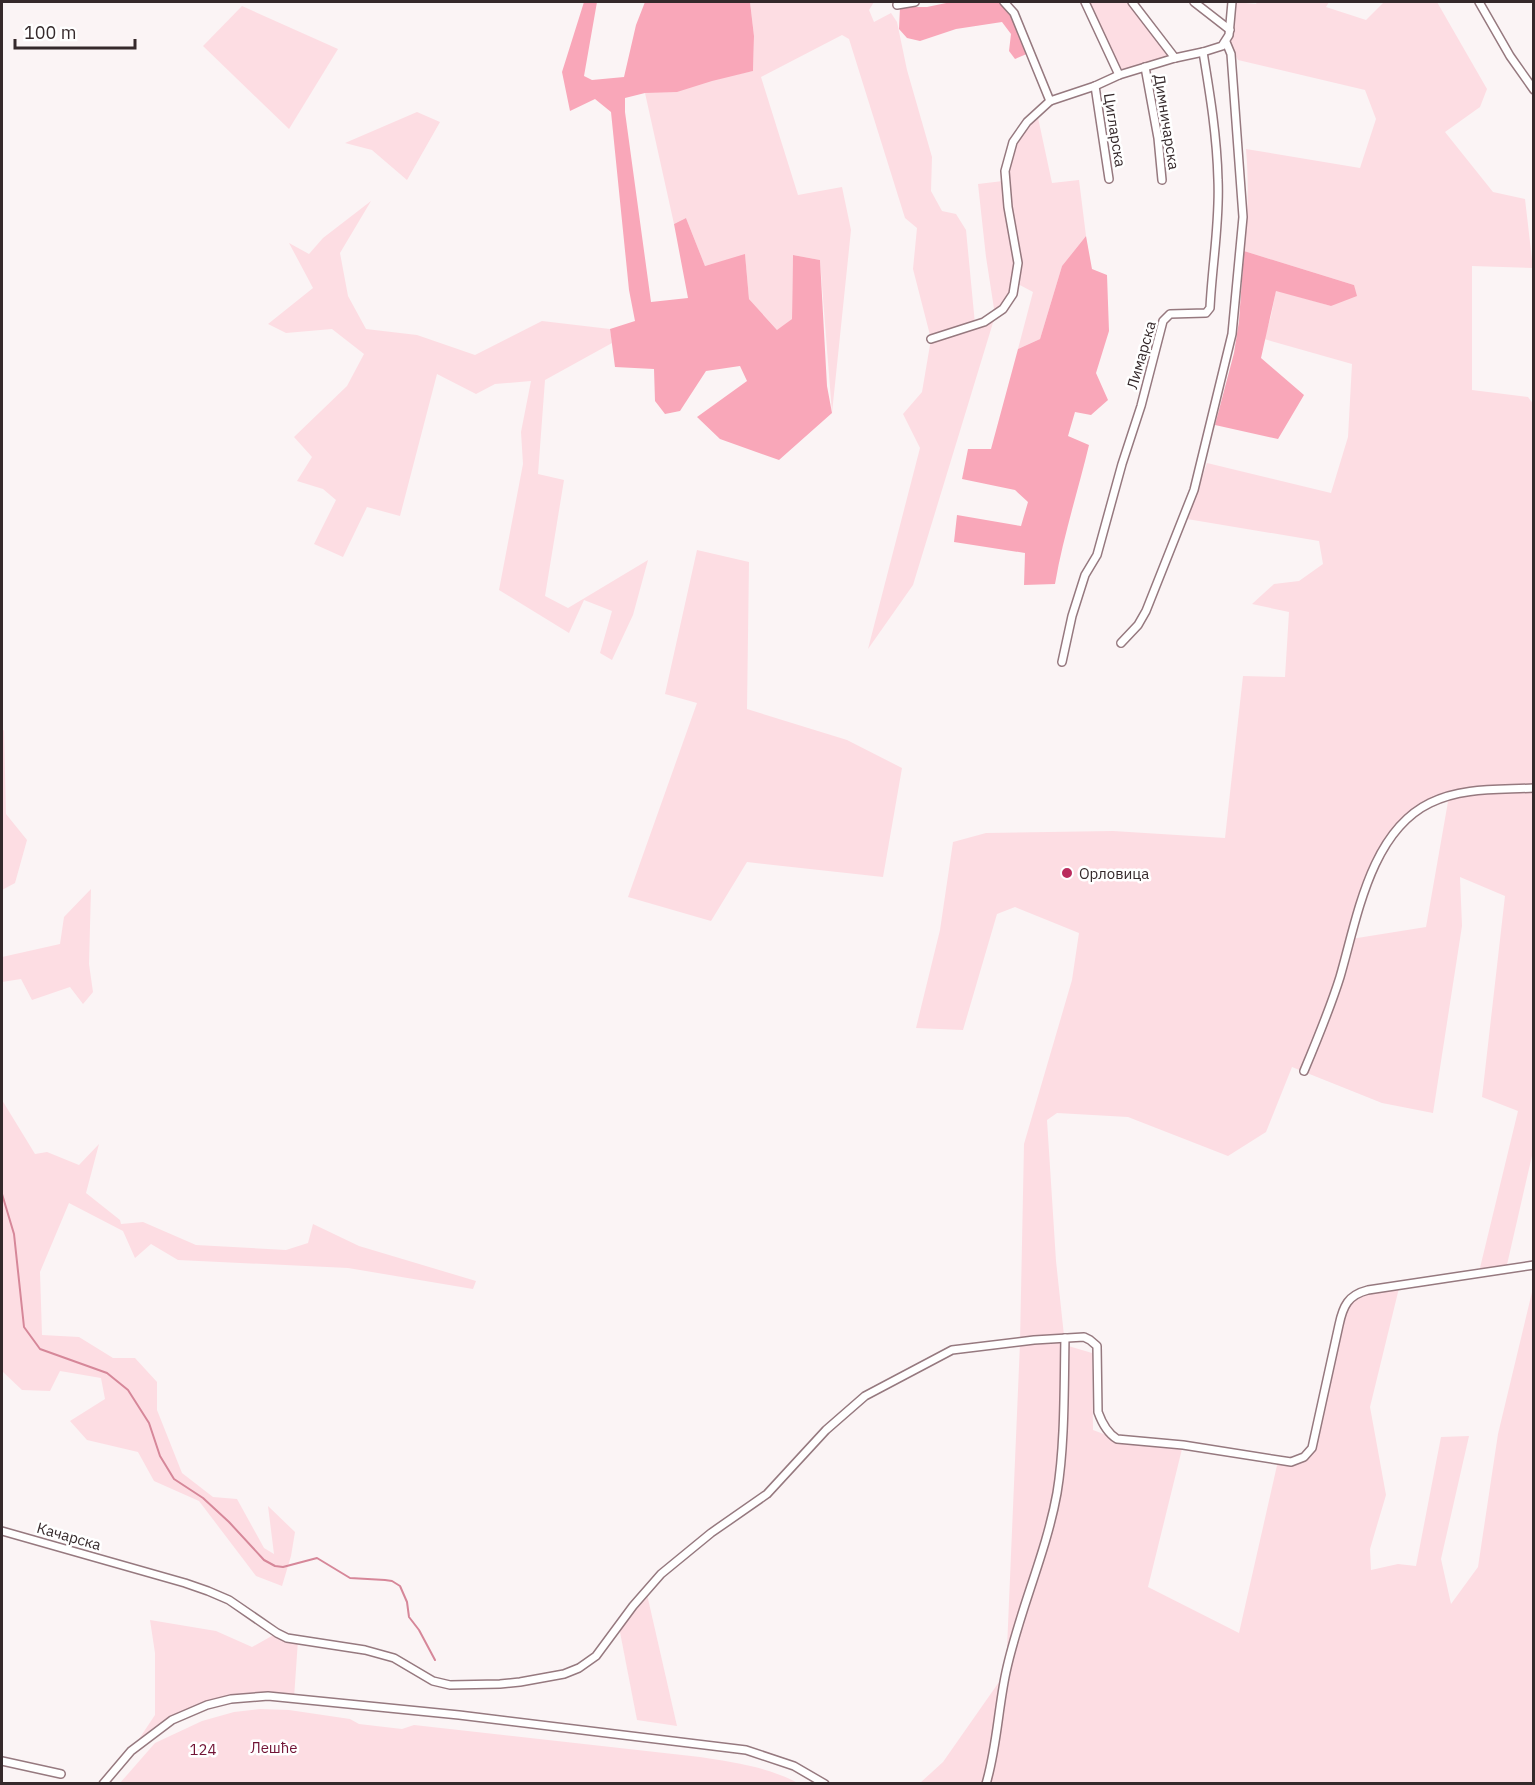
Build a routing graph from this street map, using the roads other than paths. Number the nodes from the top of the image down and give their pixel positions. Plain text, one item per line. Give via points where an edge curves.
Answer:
1 (915, 2) edge
2 (1004, 2) edge
3 (1085, 2) edge
4 (1132, 2) edge
5 (1194, 2) edge
6 (1232, 2) edge
7 (1479, 2) edge
8 (897, 5) dead end
9 (1230, 30) junction
10 (1226, 42) junction
11 (1203, 52) junction
12 (1174, 58) junction
13 (1145, 67) junction
14 (1119, 75) junction
15 (1095, 86) junction
16 (1533, 90) edge
17 (1050, 101) junction
18 (1109, 179) dead end
19 (1162, 180) dead end
20 (931, 339) dead end
21 (1121, 643) dead end
22 (1062, 662) dead end
23 (1533, 788) edge
24 (1304, 1071) dead end
25 (1533, 1265) edge
26 (1065, 1338) junction
27 (2, 1531) edge
28 (2, 1761) edge
29 (61, 1774) dead end
30 (103, 1784) edge
31 (825, 1784) edge
32 (986, 1784) edge

1 - 8 street
2 - 17 street via 1014,13
3 - 14 street
4 - 12 street
5 - 9 street
6 - 9 street
7 - 16 street
9 - 10 street
10 - 11 street
10 - 21 street via 1231,54 1243,217 1232,334 1194,490 1146,611
11 - 12 street
11 - 22 street, Лимарска via 1218,180 1210,308 1206,313 1170,314 1163,321 1097,555 1085,575 1072,616
12 - 13 street
13 - 14 street
13 - 19 street, Димничарска
14 - 15 street
15 - 17 street
15 - 18 street, Цигларска
17 - 20 street via 1019,133 1006,164 1004,176 1018,263 1009,303 984,322
23 - 24 street via 1449,795 1414,812 1397,829 1371,874 1339,979
25 - 26 street, Качарска via 1364,1290 1347,1300 1312,1448 1304,1457 1291,1462 1113,1436 1098,1412 1097,1347 1084,1337
26 - 27 street, Качарска via 952,1350 865,1396 826,1430 767,1494 660,1574 596,1656 564,1674 500,1684 441,1684 394,1658 287,1638 208,1591
26 - 32 street via 1057,1491 1006,1672
28 - 29 street
30 - 31 street via 131,1751 172,1720 207,1705 268,1696 746,1750 794,1766

